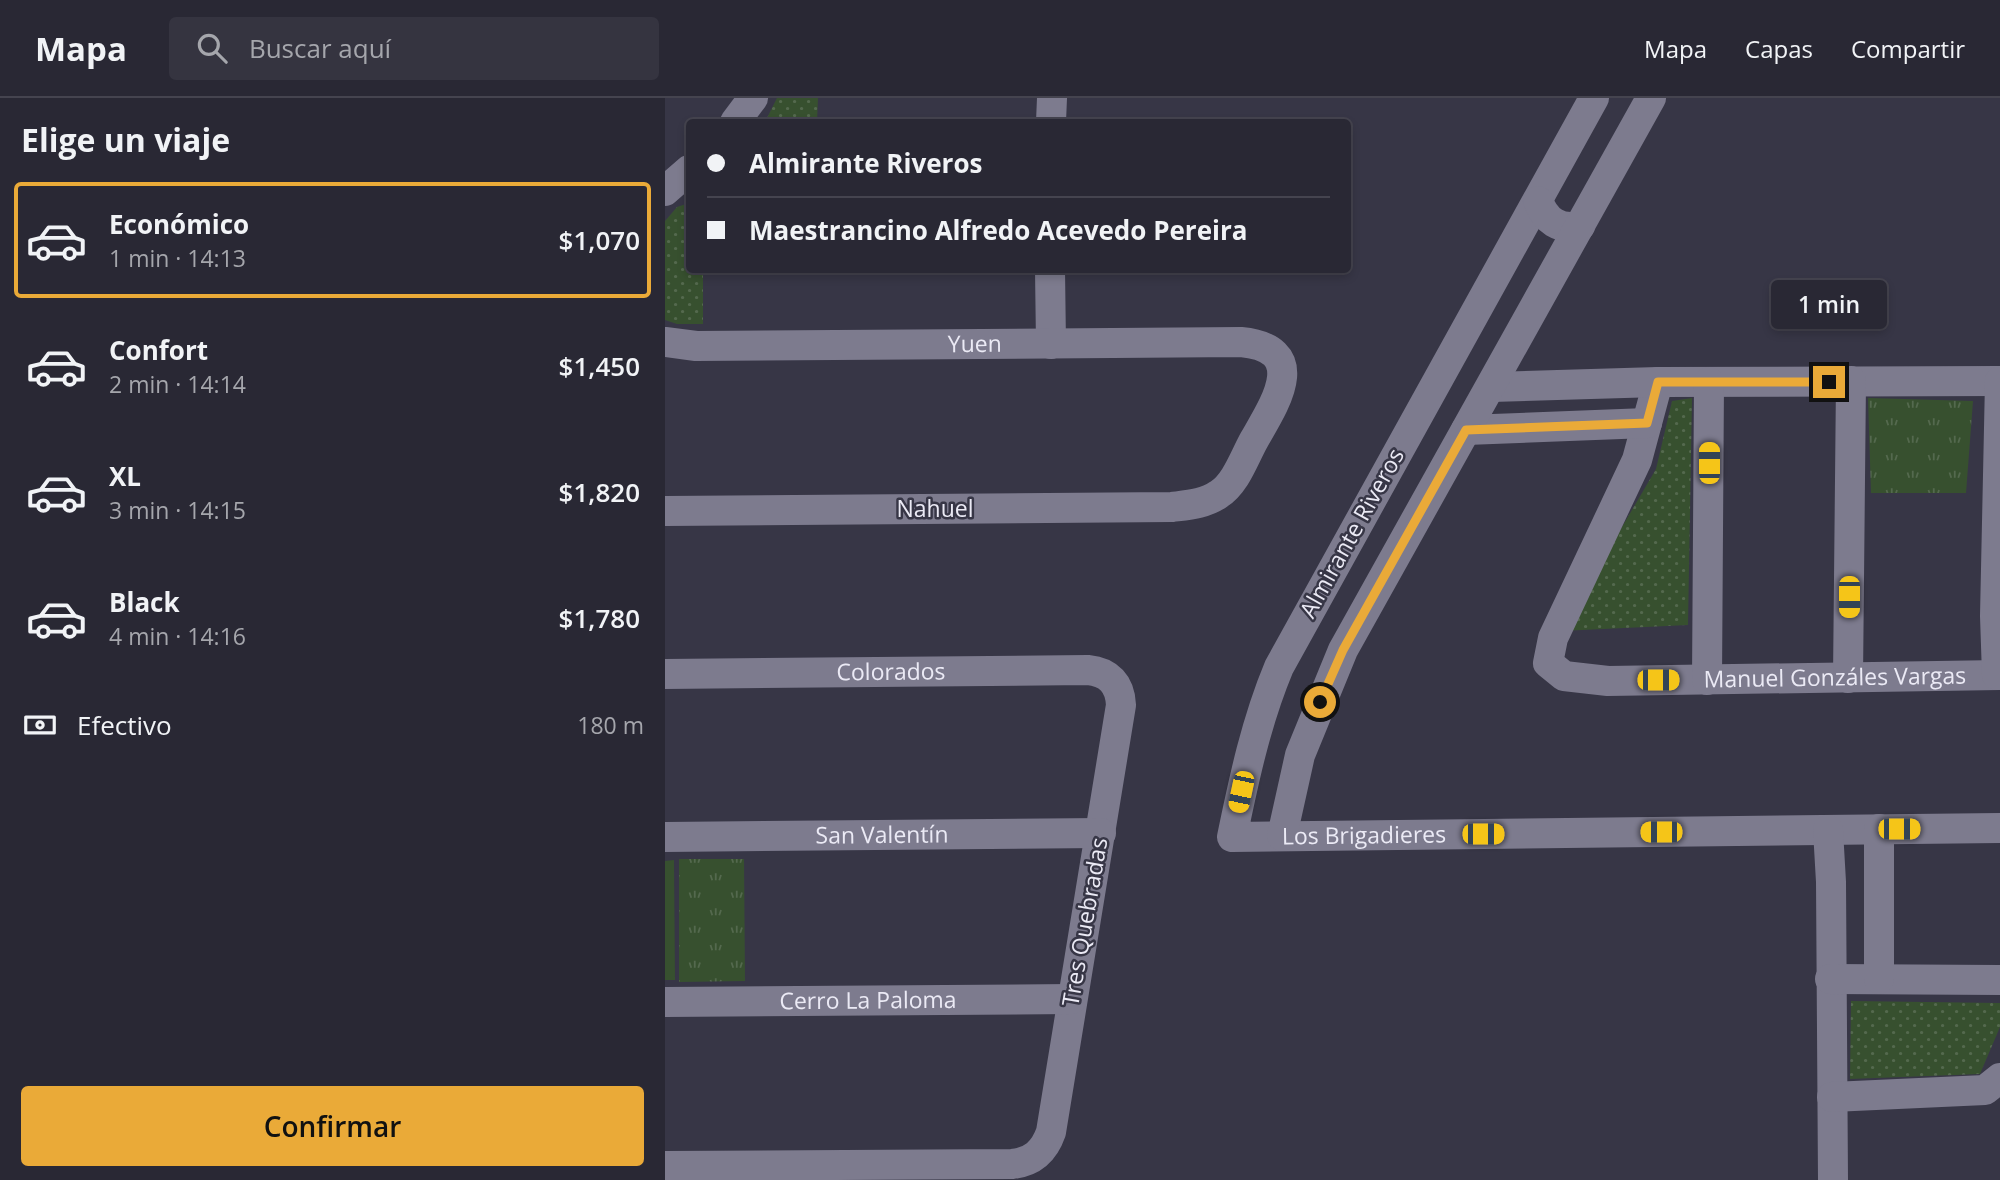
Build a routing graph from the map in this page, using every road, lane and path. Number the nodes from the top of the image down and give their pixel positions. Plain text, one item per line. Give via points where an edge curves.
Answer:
1 (753, 98) edge
2 (1052, 98) edge
3 (1594, 98) edge
4 (1651, 98) edge
5 (738, 119) edge
6 (1051, 119) edge
7 (686, 173) edge
8 (665, 191) edge
9 (1538, 201) junction
10 (1580, 226) junction
11 (1513, 246) junction
12 (1556, 270) junction
13 (1051, 273) edge
14 (665, 342) edge
15 (1051, 344) junction
16 (2000, 381) edge
17 (1658, 382) junction
18 (1709, 382) junction
19 (1851, 382) junction
20 (1491, 387) junction
21 (1647, 423) junction
22 (1466, 430) junction
23 (1203, 502) joint
24 (665, 511) edge
25 (665, 674) edge
26 (1998, 675) edge
27 (1848, 678) junction
28 (1113, 680) joint
29 (1707, 680) junction
30 (2000, 828) edge
31 (1879, 829) junction
32 (1828, 830) junction
33 (1101, 833) junction
34 (1282, 836) junction
35 (665, 837) edge
36 (1232, 837) joint
37 (1831, 979) junction
38 (1879, 979) junction
39 (2000, 980) edge
40 (1072, 999) junction
41 (665, 1002) edge
42 (2000, 1078) edge
43 (1832, 1097) junction
44 (665, 1166) edge
45 (1833, 1180) edge

1 - 5 street
2 - 6 street
3 - 9 street, Almirante Riveros
4 - 10 street
7 - 8 street
9 - 10 street via 1553,223
9 - 11 street, Almirante Riveros
10 - 12 street
11 - 12 street via 1541,250
11 - 36 street, Almirante Riveros via 1279,667 1255,731
12 - 20 street
13 - 15 street
14 - 15 street, Yuen via 696,346
15 - 23 street, Yuen via 1241,342 1264,348 1277,359 1283,382 1277,399 1232,481
16 - 19 street
16 - 26 street
17 - 18 street
17 - 20 street
17 - 21 street
18 - 19 street
18 - 29 street
19 - 27 street
20 - 22 street
21 - 22 street
21 - 29 street, Manuel Gonzáles Vargas via 1637,460 1553,638 1548,663 1564,676 1608,681
22 - 34 street via 1327,684 1300,755
23 - 24 street, Nahuel via 1172,507
25 - 28 street, Colorados via 1088,670
26 - 27 street, Manuel Gonzáles Vargas
27 - 29 street, Manuel Gonzáles Vargas
28 - 33 street, Tres Quebradas via 1121,705
30 - 31 street, Los Brigadieres
31 - 32 street, Los Brigadieres
31 - 38 street
32 - 34 street, Los Brigadieres
32 - 37 street
33 - 35 street, San Valentín
33 - 40 street, Tres Quebradas
34 - 36 street, Los Brigadieres
37 - 38 street
37 - 43 street
38 - 39 street
40 - 41 street, Cerro La Paloma
40 - 44 street, Tres Quebradas via 1051,1132 1031,1159 1012,1164
42 - 43 street via 1985,1090
43 - 45 street

